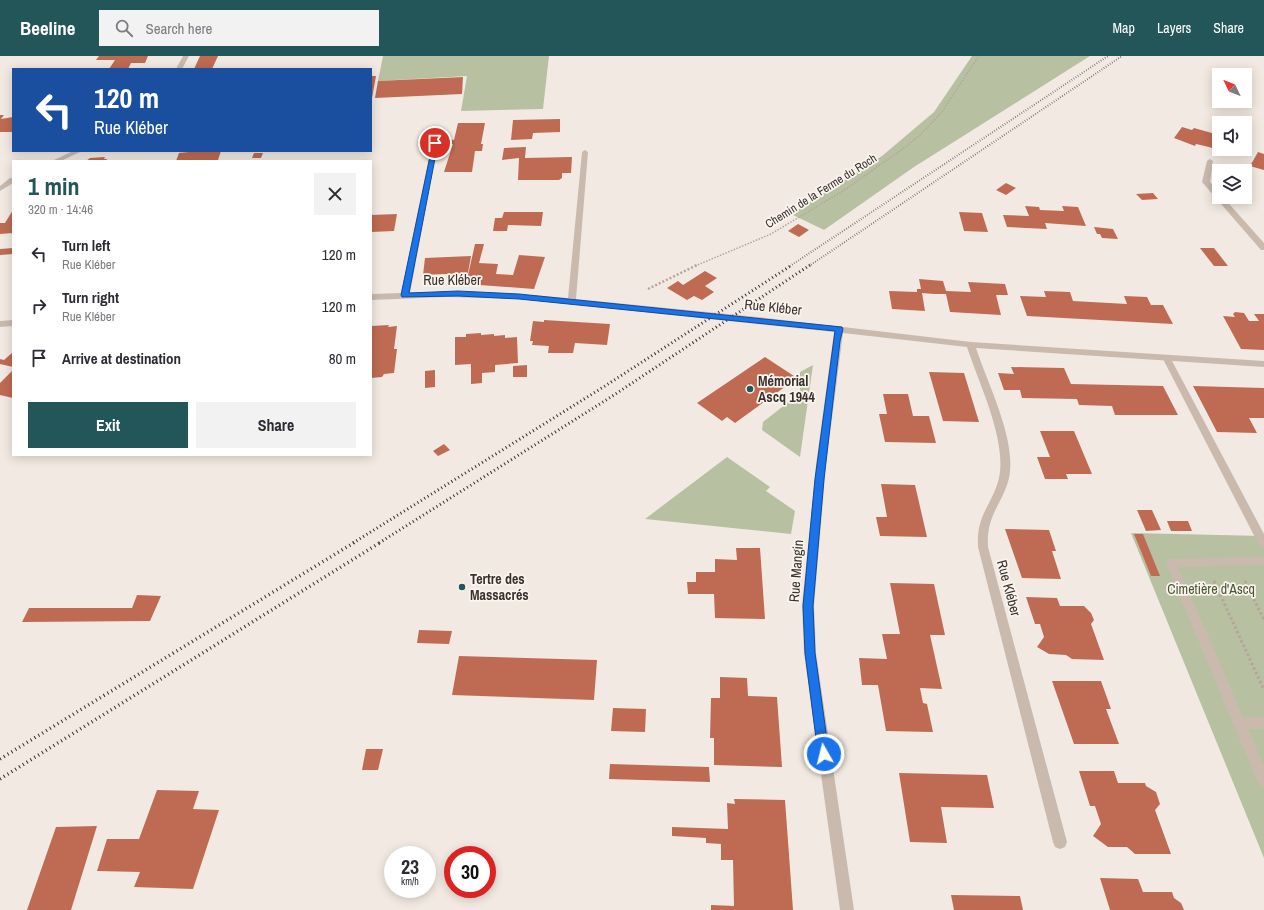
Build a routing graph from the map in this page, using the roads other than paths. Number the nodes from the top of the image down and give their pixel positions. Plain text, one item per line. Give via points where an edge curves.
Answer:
1 (186, 56) edge
2 (180, 68) edge
3 (435, 143) dead end
4 (76, 152) edge
5 (586, 152) dead end
6 (56, 160) edge
7 (1210, 161) dead end
8 (12, 181) edge
9 (0, 189) edge
10 (1264, 248) edge
11 (405, 295) junction
12 (372, 297) edge
13 (572, 302) junction
14 (12, 323) edge
15 (0, 324) edge
16 (839, 329) junction
17 (971, 345) junction
18 (1167, 359) junction
19 (1264, 364) edge
20 (1264, 544) edge
21 (1264, 561) edge
22 (1239, 723) junction
23 (1264, 723) edge
24 (1264, 781) edge
25 (1060, 842) dead end
26 (847, 910) edge

1 - 2 street
3 - 11 street, Rue Kléber
4 - 6 street
5 - 13 street
7 - 10 street via 1206,182
8 - 9 street
11 - 12 street, Rue Kléber
11 - 13 street, Rue Kléber via 481,294
13 - 16 street, Rue Kléber
14 - 15 street
16 - 17 street, Rue Kléber
16 - 26 street, Rue Mangin via 819,479 808,606 811,660
17 - 18 street, Rue Kléber
17 - 25 street, Rue Kléber via 1003,438 1006,463 1001,489 982,524 983,547
18 - 19 street, Rue Kléber
18 - 20 street
21 - 22 street via 1171,562
22 - 23 street
22 - 24 street

